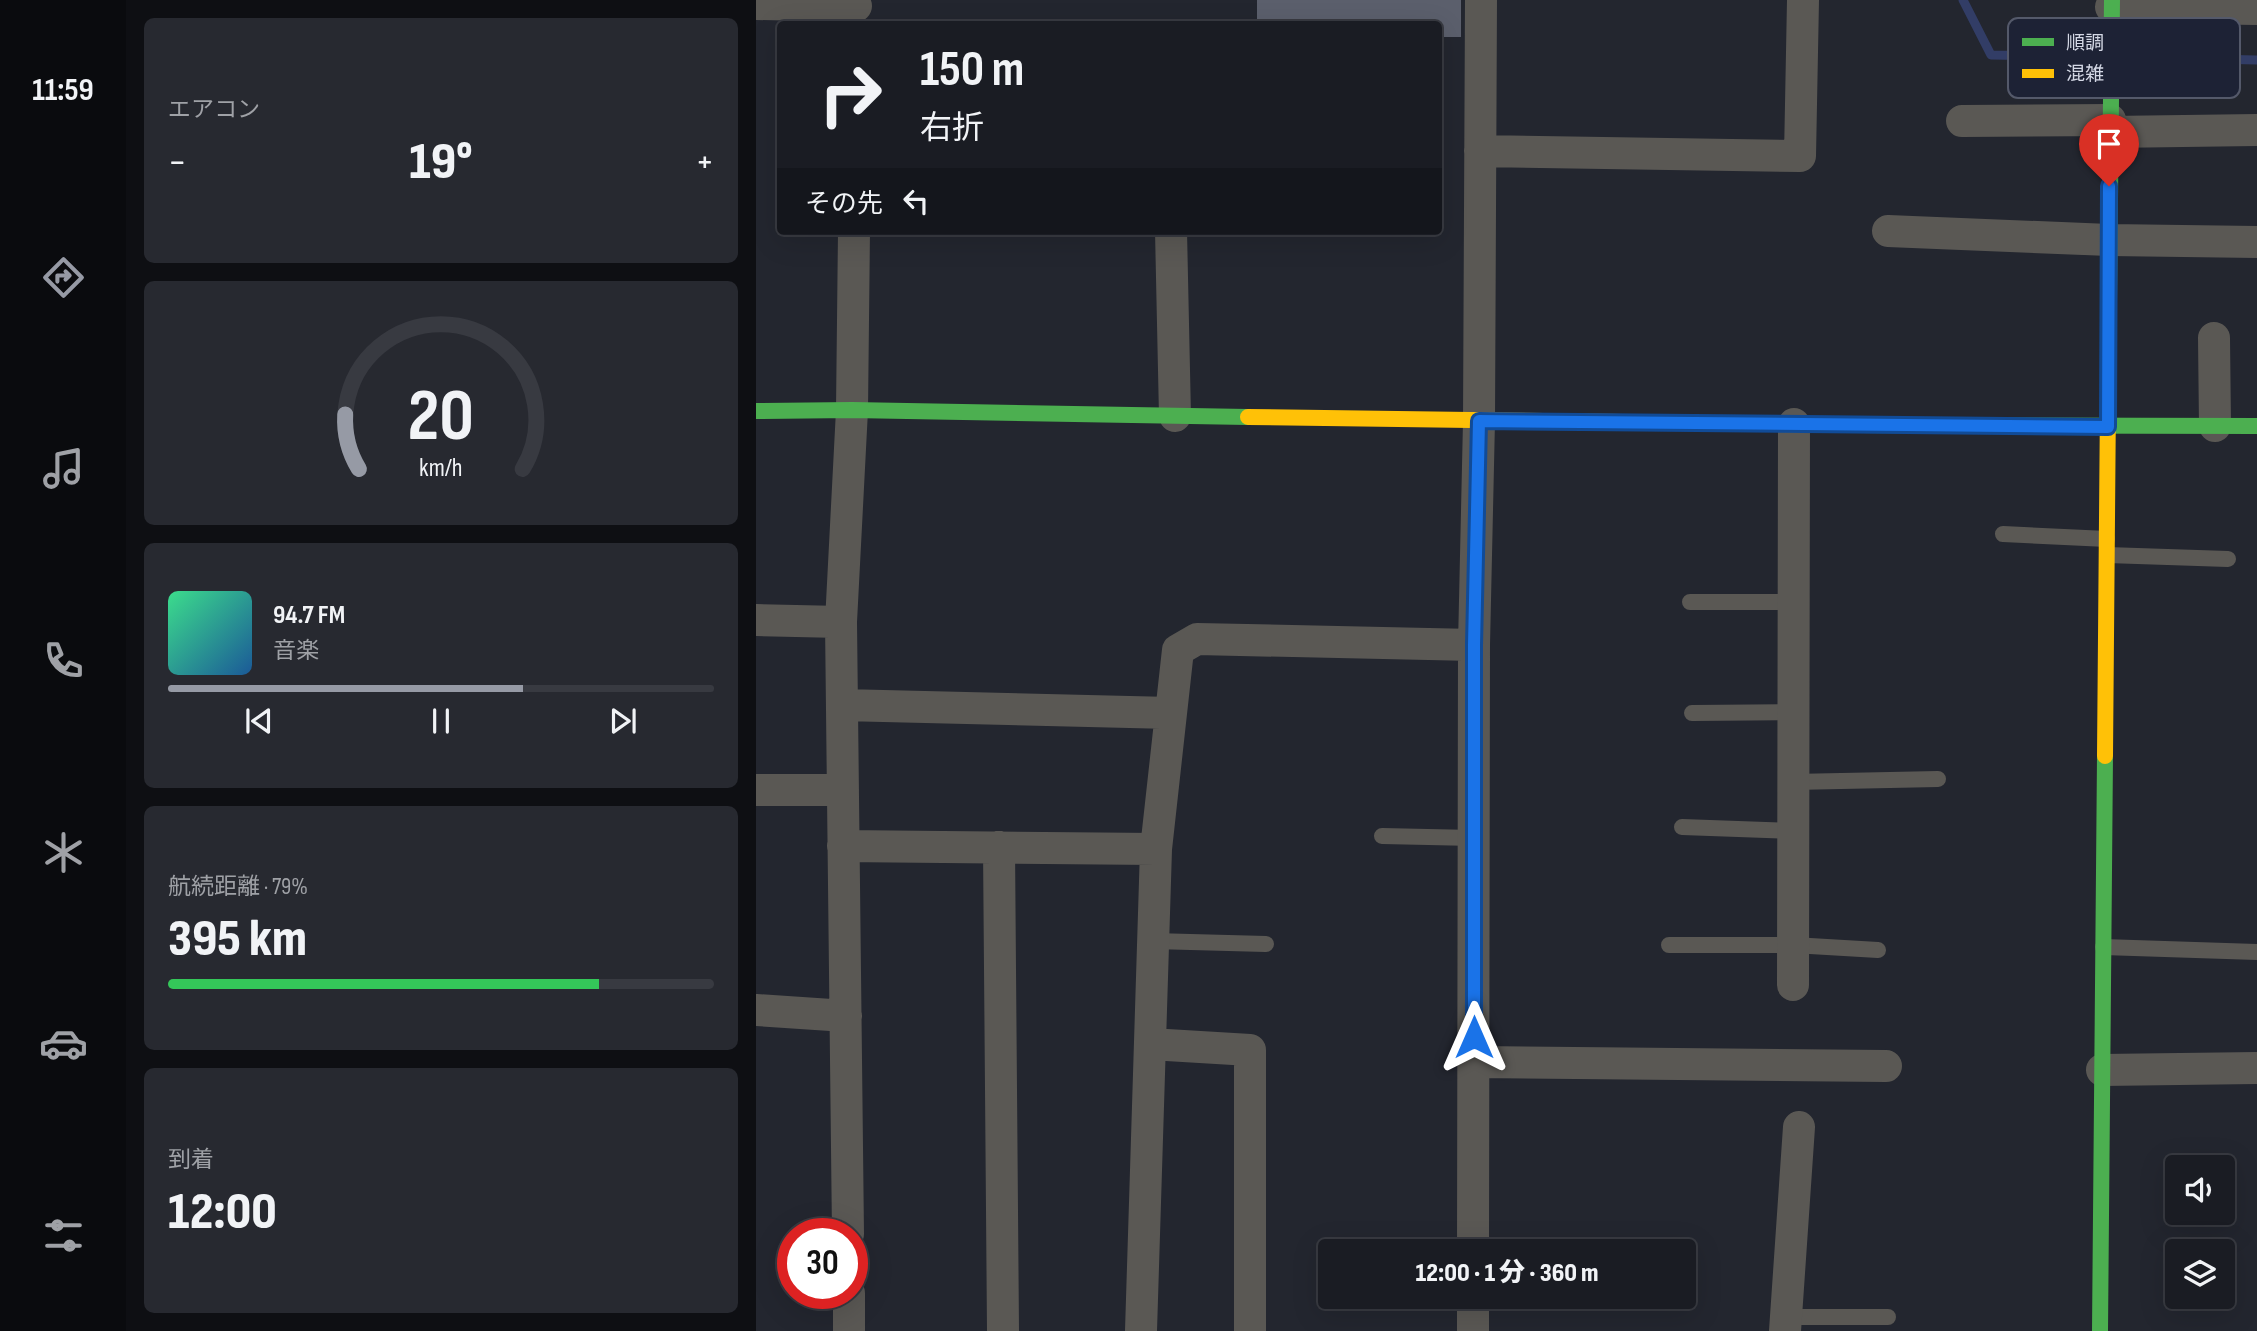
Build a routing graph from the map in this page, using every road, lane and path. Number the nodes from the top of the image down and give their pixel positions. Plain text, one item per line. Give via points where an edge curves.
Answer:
1 (1481, 0) edge
2 (1803, 0) edge
3 (756, 4) edge
4 (2112, 4) edge
5 (2257, 9) edge
6 (857, 10) edge
7 (2110, 98) edge
8 (1962, 121) dead end
9 (2110, 126) junction
10 (2257, 130) edge
11 (1480, 151) junction
12 (1888, 231) dead end
13 (854, 235) edge
14 (1171, 235) edge
15 (2109, 240) junction
16 (2257, 242) edge
17 (2214, 338) dead end
18 (852, 410) junction
19 (756, 411) edge
20 (1175, 416) junction
21 (1479, 421) junction
22 (1794, 424) junction
23 (2216, 426) junction
24 (2257, 426) edge
25 (2108, 427) junction
26 (2003, 534) dead end
27 (2107, 547) junction
28 (2228, 559) dead end
29 (1690, 602) dead end
30 (1794, 602) junction
31 (756, 621) edge
32 (841, 622) junction
33 (1474, 645) junction
34 (842, 705) junction
35 (1794, 712) junction
36 (1171, 713) junction
37 (1692, 713) dead end
38 (1938, 779) dead end
39 (1793, 782) junction
40 (756, 790) edge
41 (843, 790) junction
42 (1682, 827) dead end
43 (1793, 831) junction
44 (1382, 836) dead end
45 (1474, 838) junction
46 (844, 846) junction
47 (999, 847) junction
48 (1156, 849) junction
49 (1153, 941) junction
50 (1266, 944) dead end
51 (1669, 945) dead end
52 (1793, 945) junction
53 (2104, 947) junction
54 (1878, 950) dead end
55 (2257, 952) edge
56 (1793, 985) dead end
57 (756, 1010) edge
58 (846, 1016) junction
59 (1150, 1044) junction
60 (1474, 1062) junction
61 (1886, 1066) dead end
62 (2257, 1068) edge
63 (2102, 1070) junction
64 (1799, 1127) dead end
65 (848, 1218) edge
66 (1474, 1239) edge
67 (849, 1309) edge
68 (1474, 1309) edge
69 (1888, 1317) dead end
70 (1785, 1324) edge
71 (849, 1331) edge
72 (1003, 1331) edge
73 (1141, 1331) edge
74 (1250, 1331) edge
75 (1473, 1331) edge
76 (2100, 1331) edge

1 - 11 street
2 - 11 street via 1800,156
3 - 6 street
4 - 5 street
7 - 9 street
8 - 9 street
9 - 10 street
9 - 15 street
11 - 21 street
12 - 15 street
13 - 18 street
14 - 20 street
15 - 16 street
15 - 25 street
17 - 23 street
18 - 19 street
18 - 20 street
18 - 32 street
20 - 21 street
21 - 22 street
21 - 33 street
22 - 25 street
22 - 30 street
23 - 24 street
23 - 25 street
25 - 27 street
26 - 27 lane
27 - 28 lane
27 - 53 street
29 - 30 lane
30 - 35 street
31 - 32 street
32 - 34 street
33 - 36 street via 1197,639 1178,650
33 - 45 street
34 - 36 street
34 - 41 street
35 - 37 lane
35 - 39 street
36 - 48 street
38 - 39 lane
39 - 43 street
40 - 41 street
41 - 46 street
42 - 43 lane
43 - 52 street
44 - 45 lane
45 - 60 street
46 - 47 street
46 - 58 street
47 - 48 street
47 - 72 street
48 - 49 street
49 - 50 lane
49 - 59 street
51 - 52 lane
52 - 54 lane
52 - 56 street
53 - 55 lane
53 - 63 street
57 - 58 street
58 - 65 street
59 - 73 street
59 - 74 street via 1250,1050
60 - 61 street
60 - 66 street
62 - 63 street
63 - 76 street
64 - 70 street
67 - 71 street
68 - 75 street
69 - 70 lane

